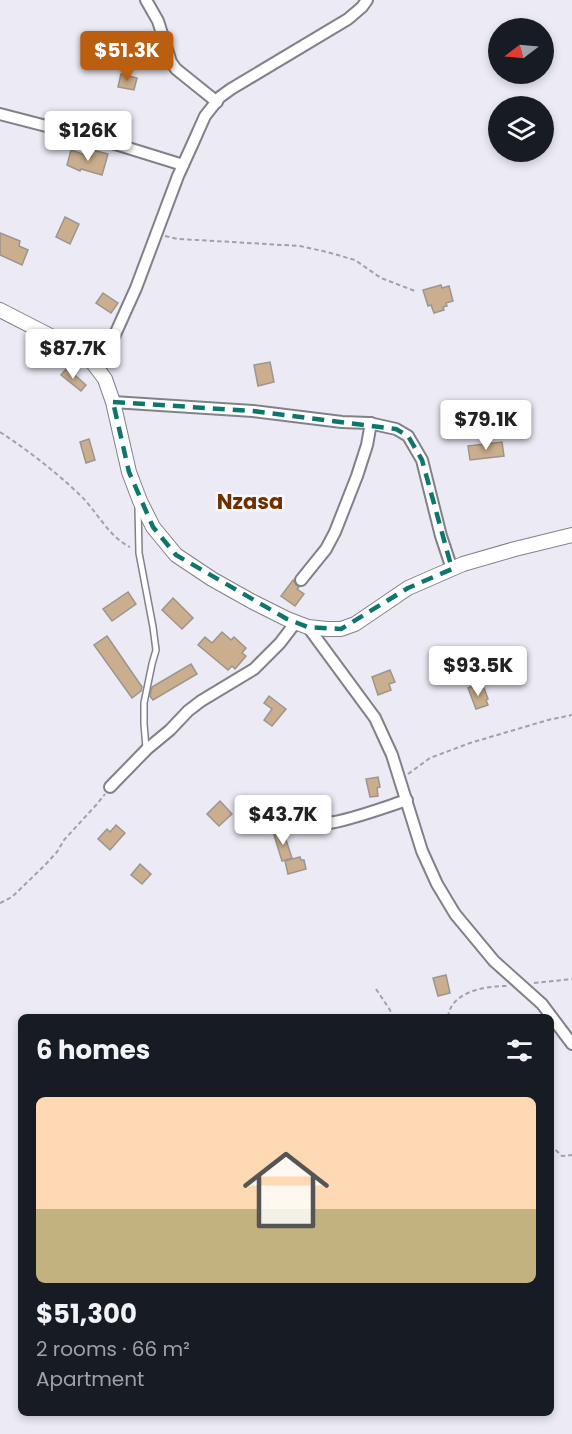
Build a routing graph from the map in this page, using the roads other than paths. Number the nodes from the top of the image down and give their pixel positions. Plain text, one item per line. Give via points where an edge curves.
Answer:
1 (146, 0) edge
2 (367, 0) edge
3 (217, 102) junction
4 (0, 114) edge
5 (183, 165) junction
6 (0, 310) edge
7 (99, 370) junction
8 (113, 402) junction
9 (371, 423) junction
10 (138, 498) junction
11 (572, 535) edge
12 (452, 569) junction
13 (301, 580) dead end
14 (302, 625) junction
15 (147, 749) junction
16 (110, 787) road end
17 (407, 800) junction
18 (269, 824) dead end
19 (550, 1014) edge
20 (554, 1020) edge
21 (572, 1044) edge

1 - 3 street via 158,21 171,62
2 - 3 street via 348,20 231,89
3 - 5 street via 205,116
4 - 5 street
5 - 7 street via 136,288
6 - 7 street via 76,349
7 - 8 street
8 - 9 street
8 - 10 street
9 - 12 street via 408,436 422,460
9 - 13 street via 357,476 335,532
10 - 14 street via 153,527 176,555 212,579
10 - 15 lane via 138,549 156,650 144,703
11 - 12 street
12 - 14 street via 408,588 355,624 341,629
14 - 15 street via 254,669 201,701
14 - 17 street via 375,718
15 - 16 street
17 - 18 street via 334,822
17 - 19 street via 422,851 455,914 494,961
20 - 21 street

